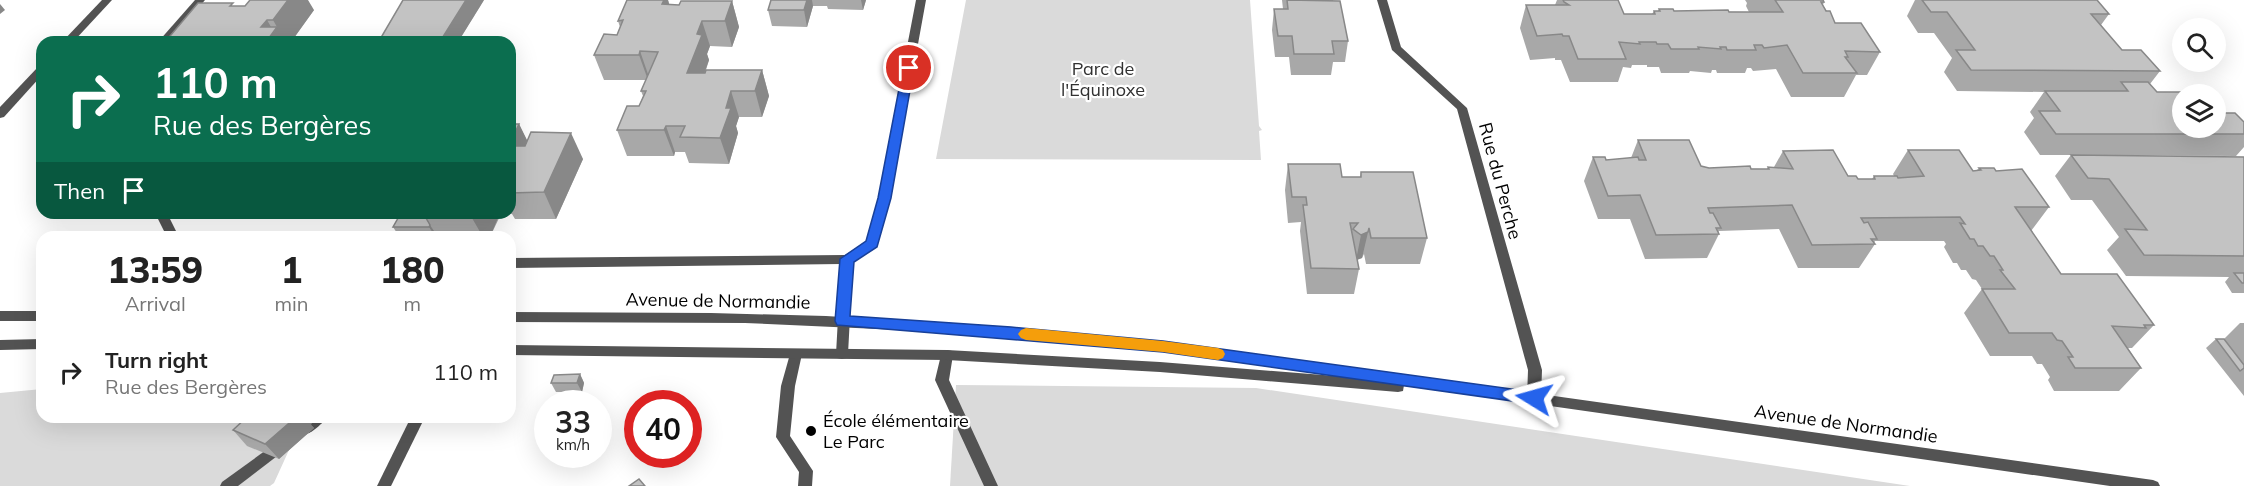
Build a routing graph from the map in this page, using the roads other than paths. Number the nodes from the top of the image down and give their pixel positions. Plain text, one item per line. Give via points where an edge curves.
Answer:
1 (107, 0) edge
2 (200, 0) edge
3 (921, 0) edge
4 (1382, 0) edge
5 (74, 36) edge
6 (168, 36) edge
7 (36, 75) edge
8 (0, 114) edge
9 (847, 259) junction
10 (516, 263) edge
11 (0, 316) edge
12 (36, 316) edge
13 (516, 317) edge
14 (842, 321) junction
15 (36, 344) edge
16 (0, 345) edge
17 (516, 350) edge
18 (796, 354) junction
19 (842, 354) junction
20 (947, 355) junction
21 (1534, 398) junction
22 (312, 423) edge
23 (415, 423) edge
24 (227, 486) edge
25 (384, 486) edge
26 (806, 486) edge
27 (991, 486) edge
28 (2153, 486) edge

1 - 5 street
2 - 6 street
3 - 9 street via 872,244
4 - 21 street, Rue du Perche via 1396,48 1462,108 1535,370
7 - 8 street
9 - 10 street, Avenue de Normandie
9 - 14 street
11 - 12 street
13 - 14 street, Avenue de Normandie
14 - 19 street
14 - 21 street, Avenue de Normandie via 1163,346
15 - 16 street
17 - 18 street, Avenue de Normandie
18 - 19 street, Avenue de Normandie
18 - 26 street via 783,437 806,471
19 - 20 street, Avenue de Normandie
20 - 21 street, Avenue de Normandie via 1160,367
20 - 27 street via 942,380
21 - 28 street, Avenue de Normandie
22 - 24 street
23 - 25 street

